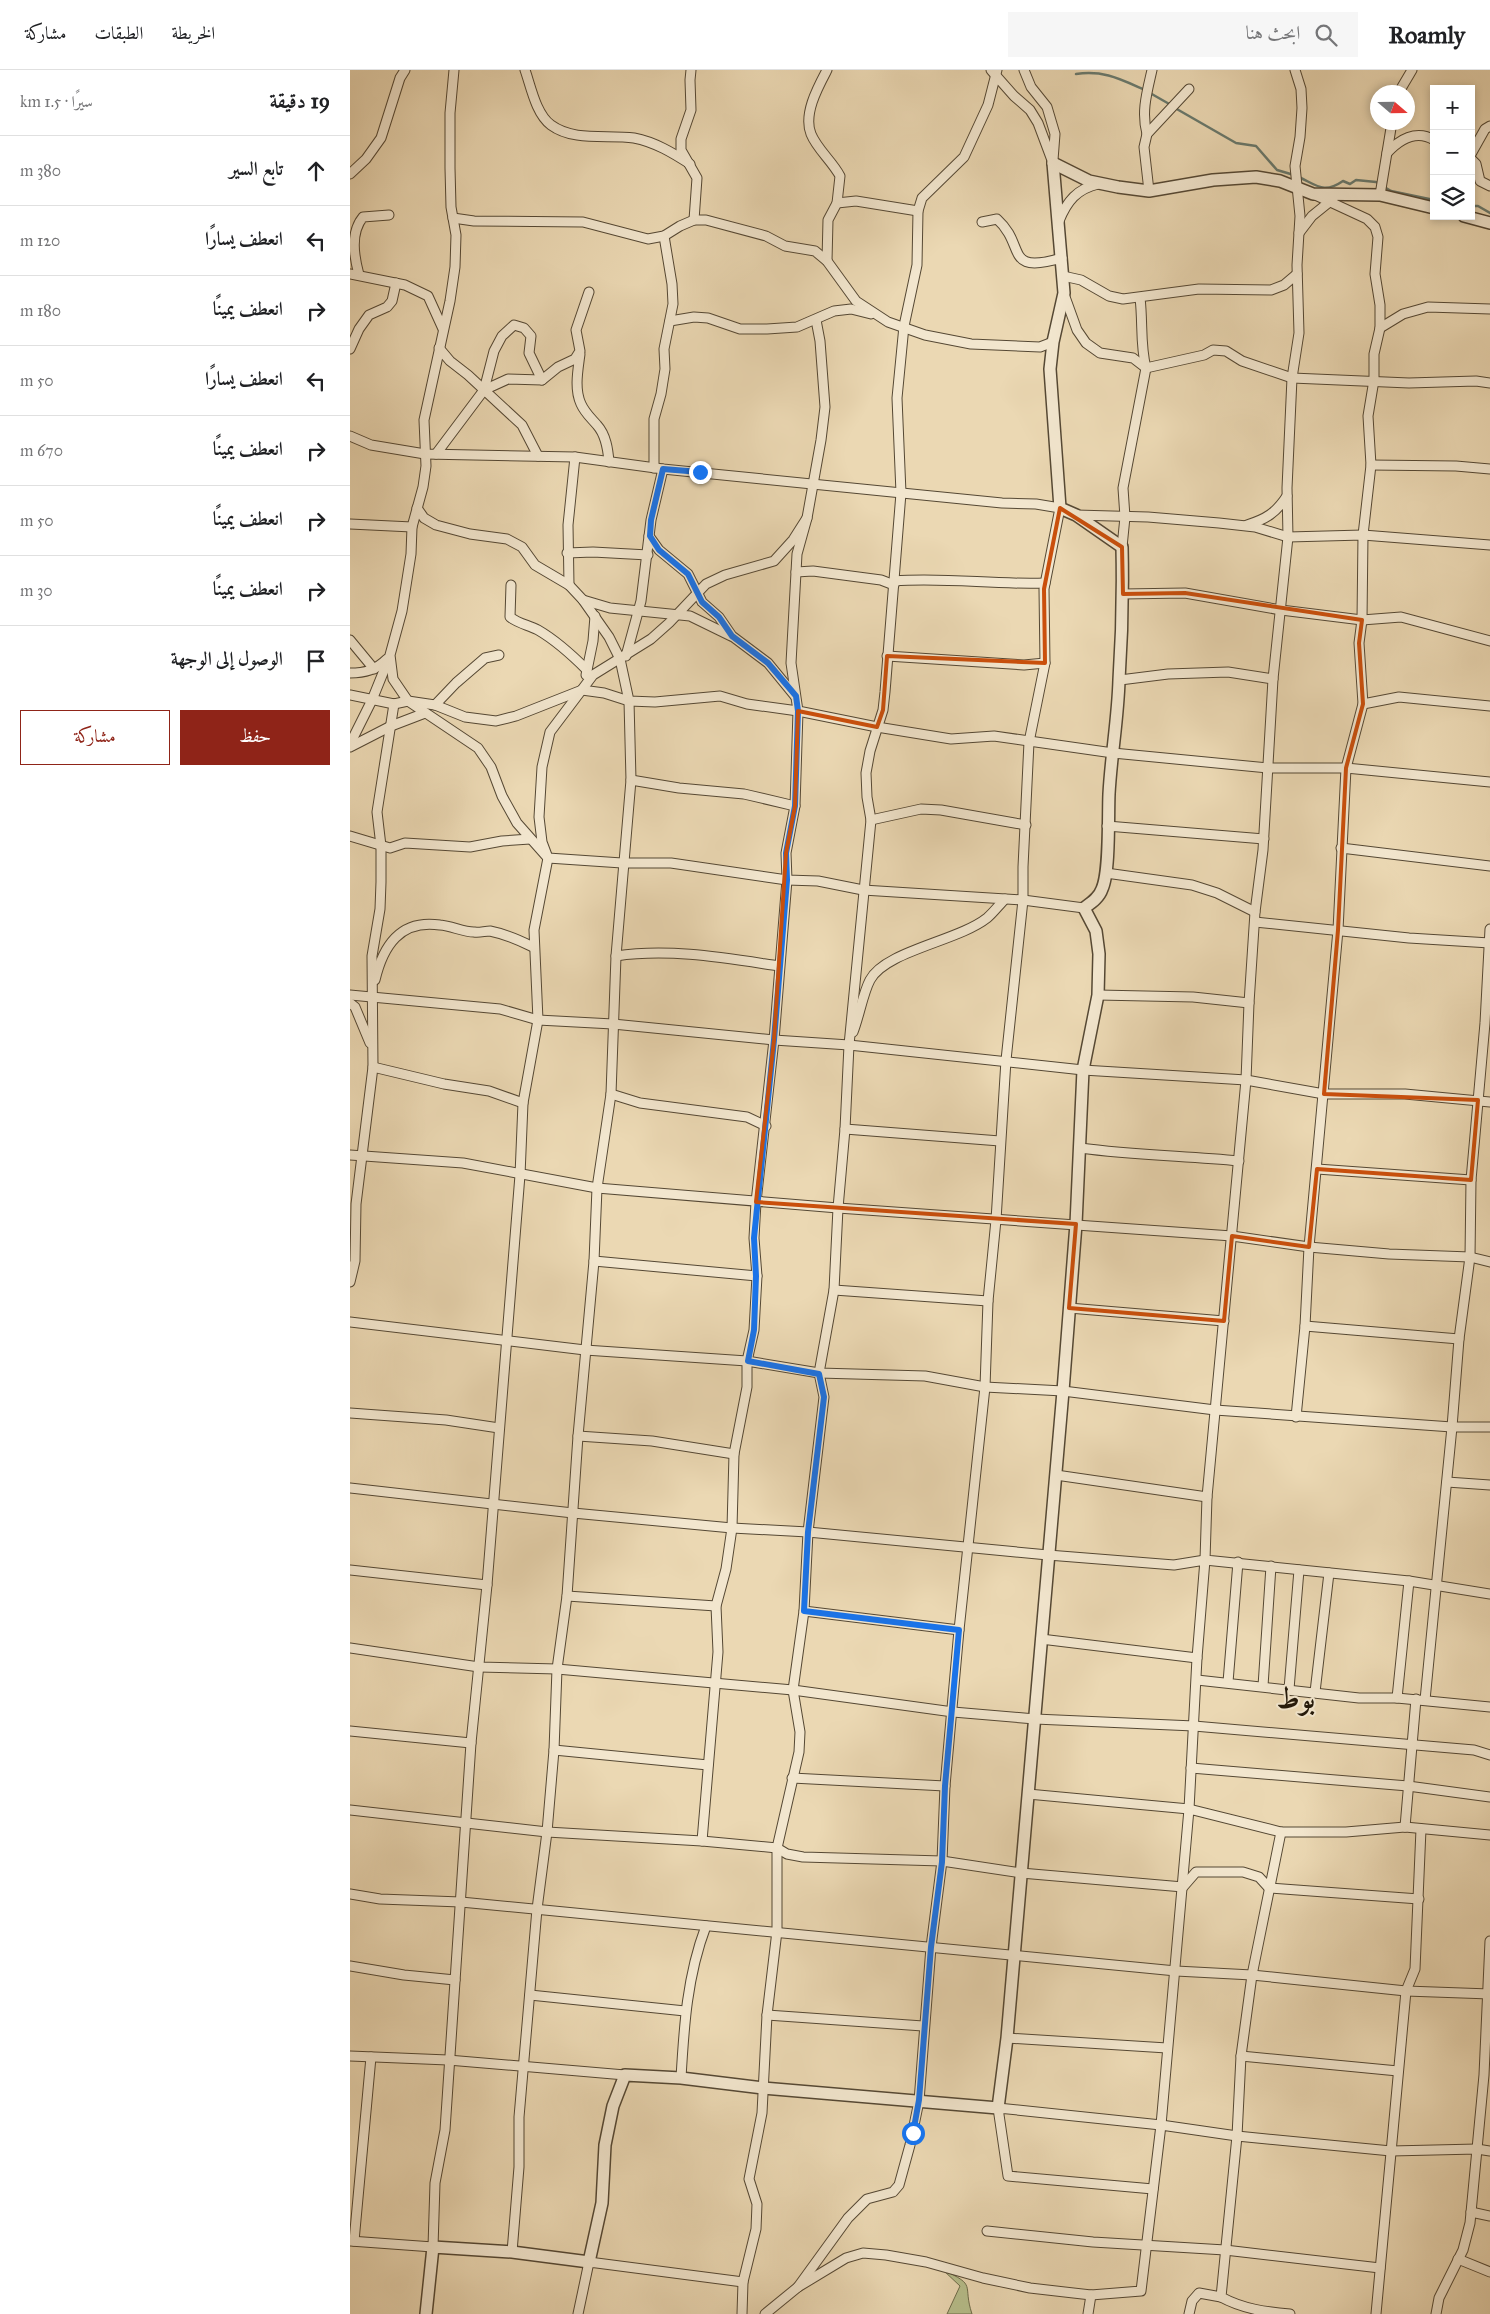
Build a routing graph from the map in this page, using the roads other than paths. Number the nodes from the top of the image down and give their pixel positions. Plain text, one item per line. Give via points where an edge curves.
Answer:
1 (405, 70) edge
2 (454, 70) edge
3 (525, 70) edge
4 (691, 70) edge
5 (827, 70) edge
6 (1024, 70) edge
7 (1152, 70) edge
8 (1295, 70) edge
9 (1412, 70) edge
10 (994, 72) edge
11 (1403, 85) edge
12 (1189, 89) dead end
13 (1490, 126) edge
14 (1391, 130) edge
15 (1147, 134) junction
16 (1430, 139) edge
17 (1475, 147) edge
18 (1387, 153) junction
19 (1053, 163) junction
20 (1475, 163) edge
21 (690, 164) junction
22 (350, 174) edge
23 (1101, 184) junction
24 (1490, 186) edge
25 (1297, 188) junction
26 (1149, 190) junction
27 (1313, 194) junction
28 (1339, 194) junction
29 (1380, 195) junction
30 (1328, 202) junction
31 (837, 203) junction
32 (1430, 207) edge
33 (918, 211) junction
34 (389, 215) dead end
35 (453, 218) junction
36 (1475, 219) edge
37 (694, 220) junction
38 (982, 222) dead end
39 (1058, 223) junction
40 (1490, 223) edge
41 (1299, 233) junction
42 (664, 236) junction
43 (1062, 258) junction
44 (827, 261) junction
45 (354, 274) edge
46 (1297, 274) junction
47 (1063, 276) junction
48 (396, 282) junction
49 (589, 292) dead end
50 (1064, 293) junction
51 (1140, 298) junction
52 (1490, 309) edge
53 (876, 315) junction
54 (816, 320) junction
55 (670, 321) junction
56 (904, 326) junction
57 (1380, 328) junction
58 (443, 330) junction
59 (1052, 342) junction
60 (439, 348) junction
61 (350, 349) edge
62 (580, 351) junction
63 (1146, 368) junction
64 (1292, 378) junction
65 (542, 380) junction
66 (1374, 380) junction
67 (1490, 383) edge
68 (484, 390) junction
69 (350, 436) edge
70 (425, 454) junction
71 (436, 454) junction
72 (538, 456) junction
73 (575, 457) junction
74 (610, 462) junction
75 (1371, 465) junction
76 (659, 468) junction
77 (1490, 469) edge
78 (812, 484) junction
79 (901, 493) junction
80 (1287, 495) junction
81 (417, 508) junction
82 (1060, 508) junction
83 (1076, 515) junction
84 (1125, 516) junction
85 (807, 518) junction
86 (350, 524) edge
87 (1245, 526) junction
88 (412, 528) junction
89 (1363, 535) junction
90 (650, 536) junction
91 (1288, 537) junction
92 (1490, 545) edge
93 (1122, 547) junction
94 (568, 553) junction
95 (648, 555) junction
96 (796, 572) junction
97 (894, 583) junction
98 (1045, 584) junction
99 (511, 585) dead end
100 (569, 585) junction
101 (697, 594) junction
102 (1123, 594) junction
103 (583, 600) junction
104 (1281, 610) junction
105 (639, 611) junction
106 (678, 614) junction
107 (595, 616) junction
108 (1362, 620) junction
109 (732, 636) junction
110 (350, 640) edge
111 (1490, 641) edge
112 (390, 655) junction
113 (499, 655) dead end
114 (887, 656) junction
115 (623, 657) junction
116 (1045, 663) junction
117 (374, 669) junction
118 (587, 670) junction
119 (350, 673) edge
120 (1120, 680) junction
121 (1273, 680) junction
122 (582, 690) junction
123 (350, 696) edge
124 (796, 696) junction
125 (372, 700) junction
126 (408, 701) junction
127 (629, 701) junction
128 (394, 704) junction
129 (1364, 704) junction
130 (435, 705) junction
131 (1490, 706) edge
132 (798, 711) junction
133 (425, 713) junction
134 (391, 726) junction
135 (877, 727) junction
136 (1029, 742) junction
137 (350, 745) edge
138 (1113, 753) junction
139 (1268, 768) junction
140 (1346, 768) junction
141 (630, 780) junction
142 (1490, 782) edge
143 (795, 806) junction
144 (871, 820) junction
145 (1026, 825) junction
146 (1107, 826) junction
147 (350, 836) edge
148 (530, 839) junction
149 (1264, 839) junction
150 (381, 846) junction
151 (1341, 848) junction
152 (548, 858) junction
153 (622, 863) junction
154 (1490, 866) edge
155 (1106, 873) junction
156 (787, 880) junction
157 (863, 890) junction
158 (1005, 899) junction
159 (1023, 900) junction
160 (1084, 908) junction
161 (1256, 912) junction
162 (1255, 922) junction
163 (1490, 929) edge
164 (1338, 930) junction
165 (1490, 943) edge
166 (533, 947) junction
167 (616, 956) junction
168 (778, 966) junction
169 (350, 995) edge
170 (372, 995) junction
171 (1098, 995) junction
172 (350, 1003) edge
173 (1249, 1003) junction
174 (538, 1020) junction
175 (612, 1024) junction
176 (774, 1040) junction
177 (849, 1044) junction
178 (373, 1050) junction
179 (1006, 1060) junction
180 (373, 1067) junction
181 (1084, 1070) junction
182 (1246, 1080) junction
183 (611, 1094) junction
184 (1324, 1094) junction
185 (1478, 1100) junction
186 (1490, 1102) edge
187 (523, 1103) junction
188 (766, 1126) junction
189 (845, 1129) junction
190 (1000, 1141) junction
191 (1080, 1148) junction
192 (350, 1155) edge
193 (363, 1155) junction
194 (1238, 1161) junction
195 (1318, 1169) junction
196 (520, 1175) junction
197 (1471, 1180) junction
198 (597, 1188) junction
199 (756, 1202) junction
200 (838, 1208) junction
201 (996, 1220) junction
202 (1076, 1224) junction
203 (1232, 1236) junction
204 (1309, 1248) junction
205 (1470, 1257) junction
206 (594, 1261) junction
207 (1490, 1262) edge
208 (756, 1276) junction
209 (350, 1282) edge
210 (834, 1290) junction
211 (988, 1301) junction
212 (1069, 1308) junction
213 (1224, 1321) junction
214 (350, 1322) edge
215 (1305, 1326) junction
216 (1459, 1339) junction
217 (506, 1340) junction
218 (585, 1350) junction
219 (748, 1361) junction
220 (819, 1374) junction
221 (985, 1387) junction
222 (1063, 1391) junction
223 (1215, 1410) junction
224 (350, 1413) edge
225 (1296, 1417) junction
226 (1452, 1427) junction
227 (1490, 1427) edge
228 (499, 1428) junction
229 (578, 1436) junction
230 (734, 1454) junction
231 (1056, 1474) junction
232 (1447, 1482) junction
233 (1490, 1485) edge
234 (350, 1488) edge
235 (1207, 1497) junction
236 (492, 1504) junction
237 (573, 1513) junction
238 (732, 1528) junction
239 (808, 1532) junction
240 (968, 1547) junction
241 (1048, 1555) junction
242 (1205, 1560) junction
243 (1238, 1562) junction
244 (1271, 1566) junction
245 (350, 1570) edge
246 (1299, 1570) junction
247 (1329, 1573) junction
248 (1409, 1582) junction
249 (487, 1585) junction
250 (1437, 1585) junction
251 (1490, 1594) edge
252 (567, 1596) junction
253 (716, 1606) junction
254 (804, 1611) junction
255 (959, 1630) junction
256 (1042, 1639) junction
257 (350, 1648) edge
258 (1197, 1658) junction
259 (479, 1667) junction
260 (557, 1669) junction
261 (1196, 1680) junction
262 (1228, 1682) junction
263 (715, 1684) junction
264 (1263, 1686) junction
265 (1289, 1689) junction
266 (793, 1690) junction
267 (1315, 1692) junction
268 (1397, 1698) junction
269 (1421, 1699) junction
270 (1490, 1707) edge
271 (953, 1712) junction
272 (1035, 1720) junction
273 (1194, 1726) junction
274 (350, 1731) edge
275 (471, 1743) junction
276 (1413, 1744) junction
277 (554, 1750) junction
278 (1490, 1755) edge
279 (708, 1765) junction
280 (1191, 1768) junction
281 (792, 1778) junction
282 (945, 1786) junction
283 (1408, 1786) junction
284 (1028, 1794) junction
285 (1490, 1797) edge
286 (1189, 1809) junction
287 (350, 1810) edge
288 (465, 1824) junction
289 (1405, 1827) junction
290 (1421, 1829) junction
291 (547, 1832) junction
292 (1281, 1832) junction
293 (1490, 1835) edge
294 (702, 1841) junction
295 (777, 1848) junction
296 (942, 1862) junction
297 (1021, 1873) junction
298 (1183, 1887) junction
299 (1269, 1888) junction
300 (350, 1894) edge
301 (1419, 1899) junction
302 (461, 1902) junction
303 (537, 1909) junction
304 (706, 1926) junction
305 (777, 1932) junction
306 (1490, 1941) edge
307 (931, 1947) junction
308 (1014, 1955) junction
309 (353, 1967) edge
310 (1176, 1971) junction
311 (1252, 1974) junction
312 (455, 1980) junction
313 (1406, 1991) junction
314 (1488, 1994) edge
315 (530, 1995) junction
316 (685, 2012) junction
317 (767, 2015) junction
318 (923, 2026) junction
319 (1007, 2038) junction
320 (1167, 2048) junction
321 (350, 2056) edge
322 (1241, 2056) junction
323 (371, 2057) junction
324 (448, 2060) junction
325 (524, 2068) junction
326 (1398, 2071) junction
327 (625, 2075) junction
328 (1487, 2076) edge
329 (681, 2078) junction
330 (763, 2088) junction
331 (919, 2100) junction
332 (998, 2108) junction
333 (1161, 2125) junction
334 (1237, 2136) junction
335 (1477, 2149) junction
336 (1490, 2151) edge
337 (1391, 2152) junction
338 (1153, 2189) junction
339 (1471, 2212) junction
340 (1490, 2216) edge
341 (987, 2231) dead end
342 (352, 2241) edge
343 (1148, 2244) junction
344 (433, 2247) junction
345 (1226, 2250) junction
346 (512, 2252) junction
347 (1458, 2259) junction
348 (589, 2262) junction
349 (1380, 2268) junction
350 (1490, 2272) edge
351 (743, 2282) junction
352 (798, 2288) junction
353 (1091, 2295) junction
354 (1221, 2297) junction
355 (426, 2314) edge
356 (578, 2314) edge
357 (742, 2314) edge
358 (765, 2314) edge
359 (1088, 2314) edge
360 (1189, 2314) edge
361 (1290, 2314) edge
362 (1376, 2314) edge
363 (1436, 2314) edge

1 - 22 street via 381,138
2 - 35 street via 450,131
3 - 21 street via 542,115 551,125 568,133 634,138 672,152
4 - 21 street via 691,110 681,145
5 - 31 street via 813,99 810,133 840,176
6 - 19 street via 1031,87 1047,107 1055,134
7 - 15 street via 1144,103
8 - 25 street via 1302,108 1295,166
9 - 11 street
10 - 19 street via 1030,110
10 - 33 street via 988,105 964,157 922,198
12 - 15 street
13 - 17 street
14 - 18 street
15 - 26 street via 1144,147
16 - 18 street via 1415,135 1397,142
18 - 29 street
19 - 23 street
19 - 39 street
20 - 24 street via 1480,181
21 - 37 street via 697,178
23 - 26 street
23 - 39 street via 1085,187 1075,194 1064,207
25 - 26 street via 1256,177
25 - 27 street
25 - 41 street
27 - 28 street
27 - 30 street
28 - 29 street
28 - 30 street
29 - 32 street
30 - 41 street
30 - 57 street via 1367,218 1375,227 1378,237 1375,274
31 - 33 street via 856,201
31 - 44 street via 828,220
33 - 56 street via 917,265
34 - 45 street via 363,217 357,223 352,244
35 - 42 street via 583,222 648,239
35 - 58 street via 455,268
36 - 40 street
37 - 42 street
37 - 44 street via 706,220 766,236 785,246 815,251
38 - 43 street via 996,220 1004,226 1017,256 1024,262 1034,264
39 - 43 street
41 - 46 street
42 - 55 street via 672,284
43 - 47 street
44 - 53 street via 856,301
45 - 48 street
46 - 51 street via 1284,285 1271,290 1199,289
46 - 64 street via 1299,333
47 - 50 street
47 - 51 street via 1081,280 1122,300
48 - 58 street via 428,296
48 - 61 street via 392,300 387,307 368,315
49 - 62 street via 576,330
50 - 59 street
50 - 63 street via 1071,318 1086,343 1100,354 1133,358
51 - 63 street via 1141,348
52 - 57 street via 1428,307 1403,314
53 - 54 street via 851,309 834,311
53 - 56 street
54 - 55 street via 796,327 768,329 740,329 708,318
54 - 78 street via 825,407
55 - 76 street via 664,349 661,394 654,419
56 - 59 street via 925,335 971,344 1040,347
56 - 79 street via 897,398
57 - 66 street via 1374,354
58 - 60 street
59 - 82 street via 1050,369
60 - 68 street
60 - 70 street via 424,420
62 - 65 street via 575,359
62 - 74 street via 577,388 580,402 599,427 608,445
63 - 64 street via 1213,350 1226,351 1242,361
63 - 84 street via 1123,488
64 - 66 street
64 - 80 street
65 - 68 street via 508,379
65 - 68 street via 529,353 531,336 524,328 514,325 502,336 494,351
66 - 67 street
66 - 75 street via 1368,416
68 - 71 street
68 - 72 street via 522,425
69 - 70 street via 371,445
70 - 71 street
70 - 81 street via 423,487
71 - 72 street
72 - 73 street
73 - 74 street
73 - 94 street
74 - 76 street
75 - 77 street
75 - 89 street
76 - 78 street
76 - 90 street
78 - 79 street
78 - 85 street
79 - 82 street
79 - 97 street
80 - 87 street via 1266,520
80 - 91 street
81 - 88 street
81 - 100 street via 424,518 436,525 507,539 522,547 534,564
82 - 83 street
82 - 98 street
83 - 84 street
83 - 93 street
84 - 87 street
84 - 93 street
85 - 96 street via 797,554
85 - 101 street via 774,561 725,575 706,584
86 - 88 street
87 - 91 street
88 - 112 street via 402,611
89 - 91 street
89 - 92 street
89 - 108 street
90 - 95 street
90 - 101 street via 659,550 688,574
91 - 104 street
93 - 102 street
94 - 95 street
94 - 100 street
95 - 105 street
96 - 97 street via 813,571
96 - 124 street via 791,663
97 - 98 street via 931,578
97 - 114 street
98 - 116 street
99 - 118 street via 510,616 564,648
100 - 103 street
101 - 106 street
101 - 109 street
102 - 104 street via 1185,593
102 - 120 street
103 - 105 street via 610,608
103 - 107 street
104 - 108 street
104 - 121 street
105 - 106 street
105 - 115 street
106 - 109 street via 690,616
106 - 115 street via 651,639
107 - 115 street
107 - 118 street
108 - 111 street via 1401,617
108 - 129 street via 1359,643
109 - 124 street via 768,663
110 - 117 street
112 - 117 street
112 - 125 street
112 - 126 street via 393,679
113 - 130 street via 485,658
114 - 116 street via 1024,665
114 - 135 street via 883,710
115 - 122 street via 593,675
115 - 127 street
116 - 136 street
117 - 119 street
118 - 122 street
120 - 121 street via 1228,672
120 - 138 street
121 - 139 street
122 - 127 street
122 - 130 street via 496,721 465,718
122 - 152 street via 550,732 542,767 539,817
123 - 125 street
124 - 132 street
125 - 128 street
125 - 137 street
126 - 128 street
126 - 130 street
126 - 133 street
127 - 132 street via 720,696 747,704
127 - 141 street
128 - 134 street
129 - 131 street via 1399,697
129 - 140 street
132 - 135 street
132 - 143 street
133 - 134 street
133 - 148 street via 478,748 491,767 517,823
134 - 137 street
134 - 150 street via 377,812
135 - 136 street via 951,739 994,736
135 - 144 street via 866,773
136 - 138 street
136 - 145 street
138 - 139 street
138 - 146 street
139 - 140 street
139 - 149 street
140 - 142 street
140 - 151 street
141 - 143 street via 744,794
141 - 153 street
143 - 156 street via 786,853
144 - 145 street via 920,809
144 - 157 street
145 - 159 street
146 - 149 street
146 - 155 street
147 - 150 street
148 - 150 street via 470,847 405,843 390,848
148 - 152 street
149 - 161 street
150 - 170 street via 380,909 372,956
151 - 154 street
151 - 164 street
152 - 153 street
152 - 166 street
153 - 156 street via 671,863
153 - 167 street
155 - 160 street via 1102,889
155 - 161 street via 1192,885
156 - 157 street via 818,881
156 - 168 street
157 - 158 street
157 - 177 street
158 - 159 street
158 - 177 street via 987,918 936,943 894,958 881,967 870,980
159 - 160 street
159 - 179 street
160 - 171 street via 1096,931
161 - 162 street
162 - 164 street
162 - 173 street
163 - 165 street
164 - 165 street
164 - 184 street
165 - 185 street
166 - 170 street via 513,937 488,931 474,932 439,924 419,925 402,931 387,945
166 - 174 street
167 - 168 street via 638,952 662,953
167 - 175 street
168 - 176 street
169 - 170 street
170 - 174 street via 500,1009
170 - 178 street
171 - 173 street via 1194,997
171 - 181 street
172 - 178 street
173 - 182 street
174 - 175 street
174 - 187 street
175 - 176 street
175 - 183 street
176 - 177 street
176 - 188 street
177 - 179 street
177 - 189 street
178 - 180 street
179 - 181 street
179 - 190 street
180 - 187 street via 489,1091
180 - 193 street
181 - 182 street
181 - 191 street
182 - 184 street
182 - 194 street
183 - 188 street via 640,1104 746,1117
183 - 198 street
184 - 185 street via 1405,1094
184 - 195 street
185 - 186 street
185 - 197 street
187 - 196 street
188 - 199 street
189 - 190 street
189 - 200 street
190 - 201 street
191 - 194 street
191 - 202 street
192 - 193 street
193 - 196 street via 463,1164
193 - 209 street via 356,1204 355,1261
194 - 203 street
195 - 197 street
195 - 204 street
196 - 198 street
196 - 217 street
197 - 205 street
198 - 199 street
198 - 206 street
199 - 200 street
199 - 208 street
200 - 201 street
200 - 210 street
201 - 202 street
201 - 211 street
202 - 203 street
202 - 212 street
203 - 204 street
203 - 213 street
204 - 205 street
204 - 215 street
205 - 207 street
205 - 216 street
206 - 208 street
206 - 218 street
208 - 219 street via 754,1330
210 - 211 street
210 - 220 street
211 - 221 street
212 - 213 street
212 - 222 street
213 - 223 street
214 - 217 street
215 - 216 street
215 - 225 street
216 - 226 street
217 - 218 street
217 - 228 street
218 - 219 street
218 - 229 street
219 - 220 street
219 - 230 street via 747,1387
220 - 221 street via 925,1376
220 - 239 street via 824,1397
221 - 222 street
221 - 240 street
222 - 223 street
222 - 231 street
223 - 225 street
223 - 235 street
224 - 228 street via 446,1420
225 - 226 street
226 - 227 street
226 - 232 street
228 - 236 street
229 - 230 street via 652,1441
229 - 237 street
230 - 238 street
231 - 235 street
231 - 241 street
232 - 233 street
232 - 250 street
234 - 236 street
235 - 242 street
236 - 237 street
236 - 249 street
237 - 238 street
237 - 252 street
238 - 239 street
238 - 253 street
239 - 240 street
239 - 254 street
240 - 241 street
240 - 255 street
241 - 242 street via 1174,1564
241 - 256 street
242 - 243 street
242 - 258 street
243 - 244 street
243 - 262 street
244 - 246 street
244 - 264 street
245 - 249 street
246 - 247 street
246 - 265 street
247 - 248 street
247 - 267 street
248 - 250 street
248 - 268 street
249 - 259 street
250 - 251 street
250 - 269 street
252 - 253 street
252 - 260 street
253 - 263 street via 718,1652
254 - 255 street
254 - 266 street
255 - 271 street
256 - 258 street
256 - 272 street
257 - 259 street
258 - 261 street
259 - 260 street
259 - 275 street
260 - 263 street
260 - 277 street
261 - 262 street
261 - 273 street
262 - 264 street
263 - 266 street
263 - 279 street
264 - 265 street
265 - 267 street
266 - 271 street
266 - 281 street via 800,1732
267 - 268 street via 1359,1698
268 - 269 street
269 - 270 street
269 - 276 street
271 - 272 street
271 - 282 street
272 - 273 street
272 - 284 street
273 - 276 street
273 - 280 street
274 - 275 street
275 - 288 street
276 - 278 street via 1474,1750
276 - 283 street
277 - 279 street
277 - 291 street
279 - 294 street
280 - 283 street
280 - 286 street
281 - 282 street
281 - 295 street
282 - 296 street
283 - 285 street
283 - 289 street
284 - 286 street
284 - 297 street
286 - 292 street
286 - 298 street
287 - 288 street
288 - 291 street
288 - 302 street
289 - 290 street
289 - 292 street via 1346,1832
290 - 293 street
290 - 301 street
291 - 294 street
291 - 303 street
292 - 299 street
294 - 295 street
295 - 296 street via 803,1857
295 - 305 street
296 - 297 street
296 - 307 street
297 - 298 street
297 - 308 street
298 - 299 street via 1196,1872 1209,1871 1243,1872 1259,1877
298 - 310 street
299 - 301 street
299 - 311 street
300 - 302 street via 380,1899
301 - 313 street via 1415,1969
302 - 303 street
302 - 312 street
303 - 304 street
303 - 315 street
304 - 305 street
304 - 316 street via 696,1954
305 - 307 street
305 - 317 street
306 - 314 street
307 - 308 street
307 - 318 street
308 - 310 street
308 - 319 street
309 - 312 street
310 - 311 street
310 - 320 street
311 - 313 street
311 - 322 street
312 - 324 street
313 - 314 street
313 - 326 street
314 - 328 street
315 - 316 street
315 - 325 street
316 - 329 street
317 - 318 street
317 - 330 street
318 - 331 street
319 - 320 street
319 - 332 street
320 - 333 street
321 - 323 street
322 - 326 street
322 - 334 street
323 - 324 street
323 - 342 street
324 - 325 street
324 - 344 street via 445,2130 435,2183
325 - 327 street
325 - 346 street
326 - 337 street
327 - 329 street
327 - 348 street via 612,2106 602,2203
328 - 335 street
329 - 330 street
330 - 331 street
330 - 351 street via 762,2113 749,2179 757,2204 756,2229
331 - 332 street
331 - 352 street via 899,2185 893,2192 867,2199 848,2218
332 - 333 street
332 - 338 street via 1008,2176
333 - 334 street
333 - 338 street
334 - 337 street
334 - 345 street
335 - 336 street
335 - 337 street
335 - 339 street
337 - 349 street
338 - 343 street
339 - 340 street
339 - 347 street
341 - 343 street
342 - 344 street
343 - 345 street
343 - 353 street via 1140,2291
344 - 346 street
344 - 355 street
345 - 349 street
345 - 354 street
346 - 348 street
347 - 350 street
347 - 363 street via 1439,2298
348 - 351 street
348 - 356 street
349 - 362 street
351 - 357 street
352 - 353 street via 846,2258 863,2253 926,2262 1030,2288
352 - 358 street
353 - 359 street
354 - 360 street via 1198,2293 1192,2300
354 - 361 street via 1233,2304 1261,2311

